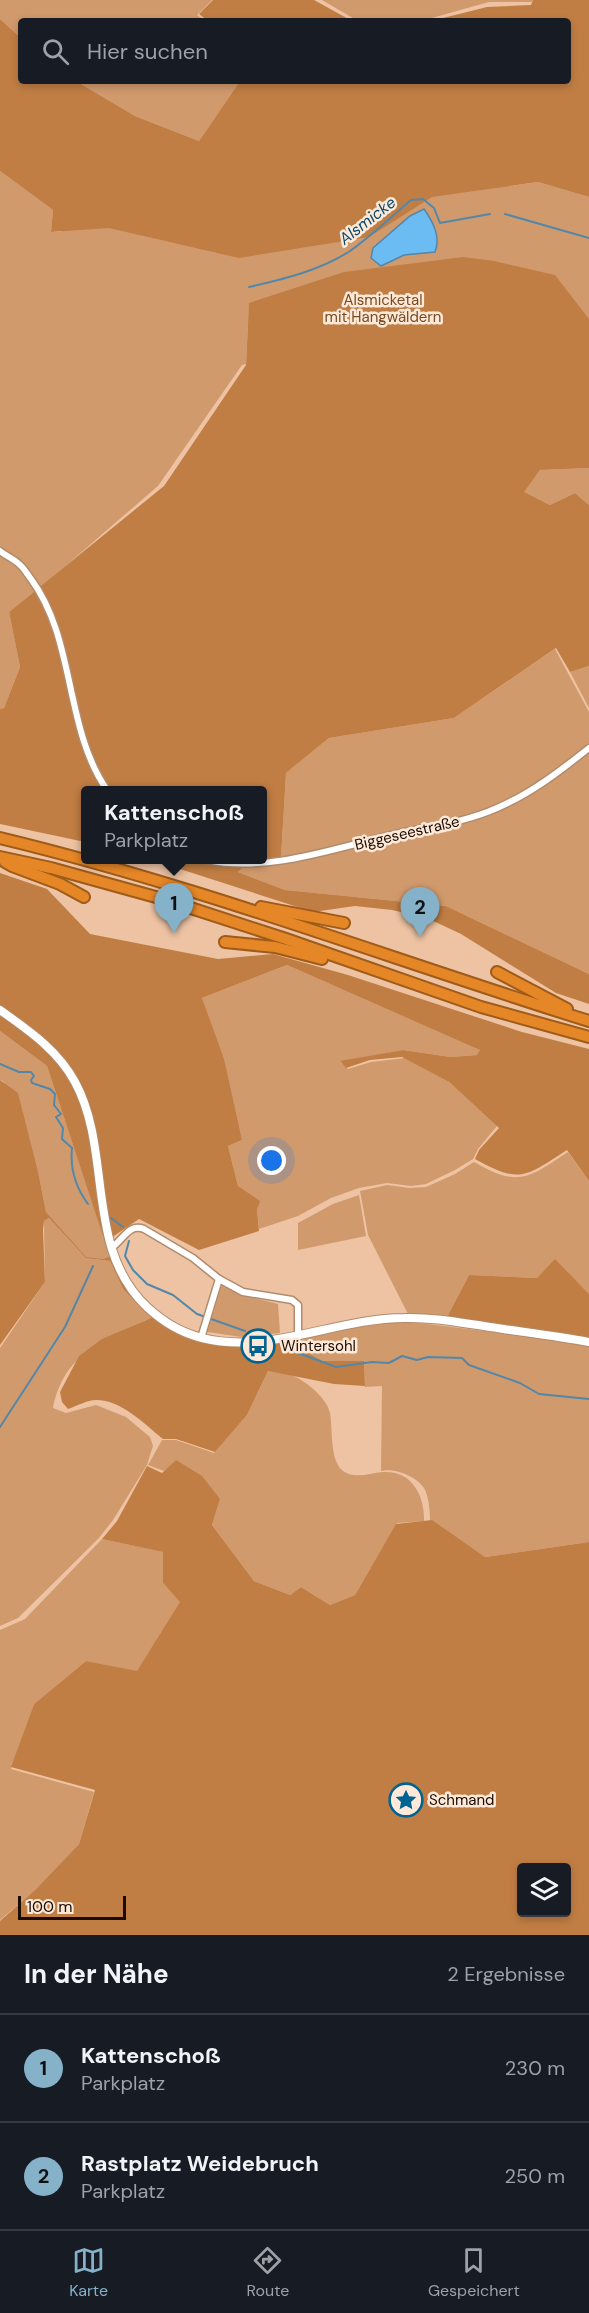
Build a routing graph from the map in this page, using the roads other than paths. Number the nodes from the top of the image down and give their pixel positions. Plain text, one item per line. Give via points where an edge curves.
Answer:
1 (0, 551) edge
2 (589, 748) edge
3 (104, 786) edge
4 (0, 838) edge
5 (0, 858) edge
6 (81, 859) edge
7 (267, 861) edge
8 (99, 864) edge
9 (84, 897) dead end
10 (243, 906) junction
11 (344, 923) dead end
12 (225, 942) dead end
13 (343, 960) junction
14 (496, 972) dead end
15 (0, 1010) edge
16 (589, 1021) edge
17 (589, 1037) edge
18 (113, 1252) junction
19 (219, 1279) junction
20 (298, 1335) junction
21 (201, 1338) junction
22 (589, 1342) edge

1 - 3 street via 20,565 40,592 55,623 85,742
2 - 7 street, Biggeseestraße via 544,783 495,810
4 - 6 highway
5 - 9 highway
5 - 13 highway via 173,902
8 - 10 highway
10 - 11 highway
10 - 16 highway
12 - 13 highway
13 - 17 highway via 481,1007
14 - 16 highway
15 - 18 street via 52,1051 80,1092 91,1127
18 - 19 street via 129,1230 140,1227 193,1258
18 - 21 street via 129,1286 157,1316
19 - 20 street via 243,1292 292,1300 298,1305
19 - 21 street
20 - 21 street via 244,1343
20 - 22 street via 404,1318 445,1320

